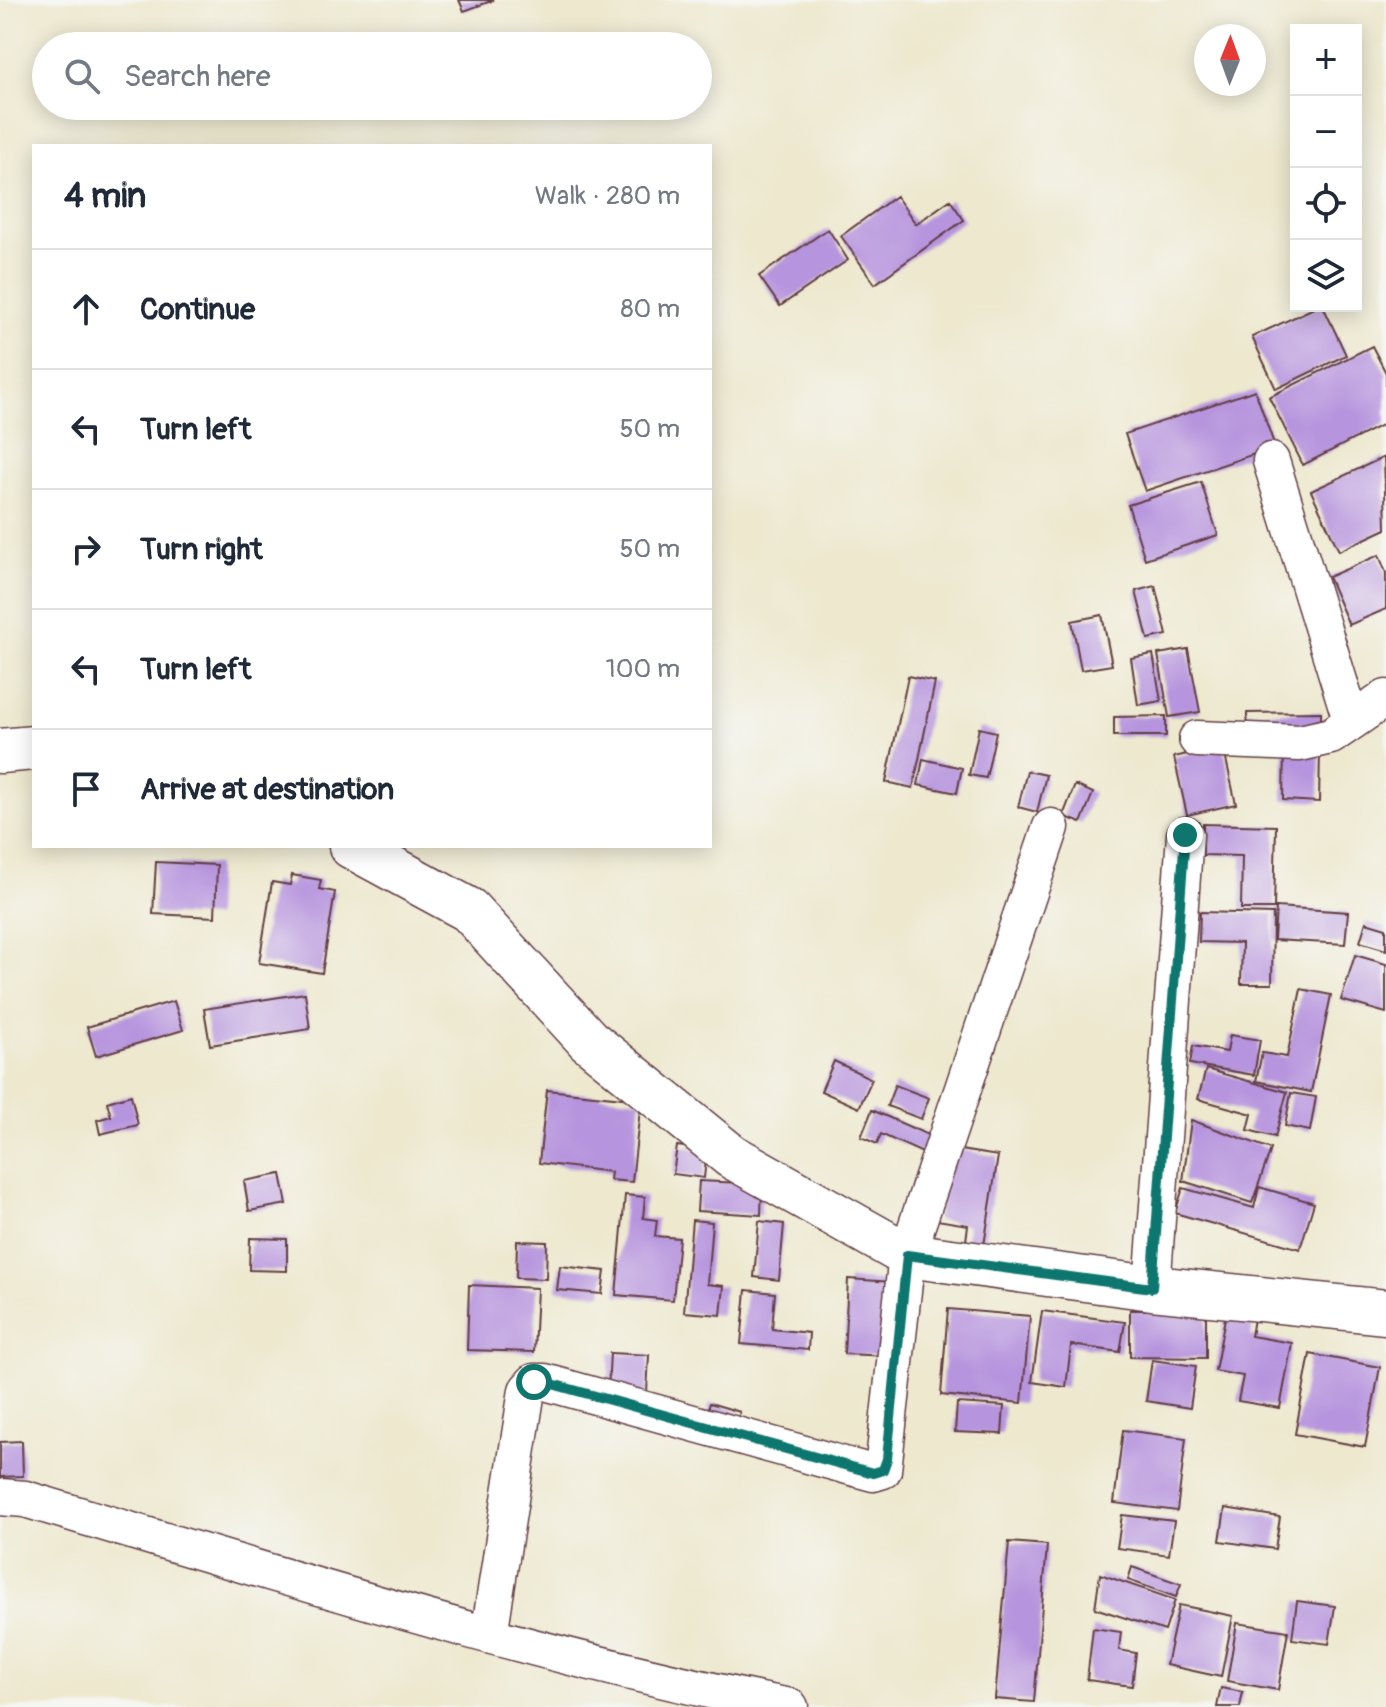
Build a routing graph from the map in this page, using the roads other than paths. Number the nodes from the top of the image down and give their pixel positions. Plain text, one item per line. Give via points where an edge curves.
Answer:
1 (1271, 461) dead end
2 (1386, 698) edge
3 (1351, 720) junction
4 (1197, 739) dead end
5 (32, 748) edge
6 (0, 751) edge
7 (1051, 827) dead end
8 (1185, 835) dead end
9 (355, 848) edge
10 (907, 1255) junction
11 (1152, 1288) junction
12 (1386, 1312) edge
13 (0, 1497) edge
14 (489, 1635) junction
15 (790, 1707) edge

1 - 3 street
2 - 3 street
3 - 4 street via 1331,736 1300,743
5 - 6 street
7 - 10 street
8 - 11 street
9 - 10 street via 469,910 588,1040 731,1156
10 - 11 street
10 - 14 street via 883,1470 873,1473 534,1382 527,1390
11 - 12 street
13 - 14 street via 25,1499
14 - 15 street via 687,1687

